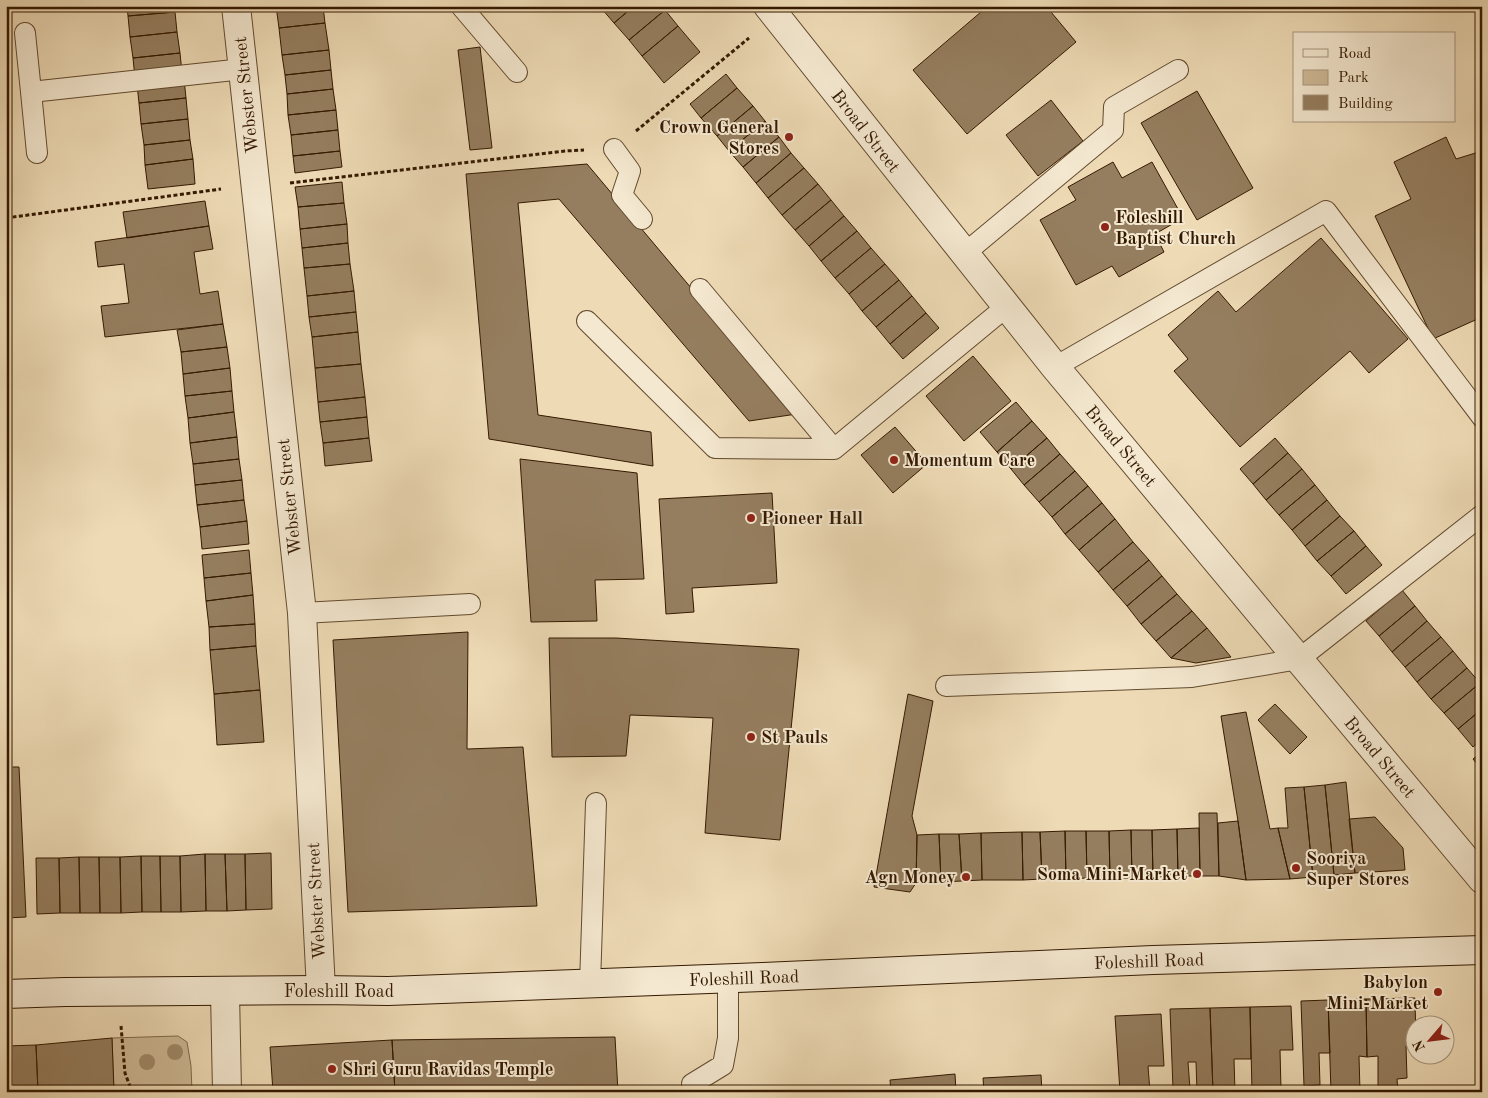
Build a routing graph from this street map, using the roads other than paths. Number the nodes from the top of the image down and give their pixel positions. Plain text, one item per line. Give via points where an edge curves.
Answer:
1 (236, 6) edge
2 (461, 6) edge
3 (772, 11) edge
4 (25, 33) dead end
5 (243, 69) junction
6 (1178, 70) dead end
7 (517, 72) dead end
8 (31, 92) junction
9 (614, 149) road end
10 (37, 154) dead end
11 (642, 219) dead end
12 (964, 254) junction
13 (700, 289) dead end
14 (1006, 307) junction
15 (587, 321) dead end
16 (1055, 367) junction
17 (1482, 418) edge
18 (834, 449) junction
19 (1482, 515) edge
20 (470, 604) dead end
21 (302, 613) junction
22 (1299, 659) junction
23 (946, 686) dead end
24 (596, 803) dead end
25 (1482, 879) edge
26 (1482, 950) edge
27 (728, 979) junction
28 (590, 984) junction
29 (321, 990) junction
30 (225, 992) junction
31 (6, 994) edge
32 (227, 1092) edge
33 (692, 1092) edge

1 - 5 street, Webster Street
2 - 7 lane
3 - 12 street, Broad Street
4 - 8 lane
5 - 8 lane
5 - 21 street, Webster Street
6 - 12 lane via 1114,107 1113,130
8 - 10 lane
9 - 11 lane via 630,171 622,195
12 - 14 street, Broad Street
13 - 18 lane
14 - 16 street, Broad Street
14 - 18 lane
15 - 18 lane via 715,448
16 - 17 lane via 1326,211
16 - 22 street, Broad Street
19 - 22 lane
20 - 21 lane
21 - 29 street, Webster Street
22 - 23 lane via 1192,677
22 - 25 street, Broad Street
24 - 28 lane
26 - 27 street, Foleshill Road
27 - 28 street, Foleshill Road
27 - 33 lane via 728,1038 723,1065 692,1084
28 - 29 street, Foleshill Road
29 - 30 street, Foleshill Road
30 - 31 street, Foleshill Road
30 - 32 street

